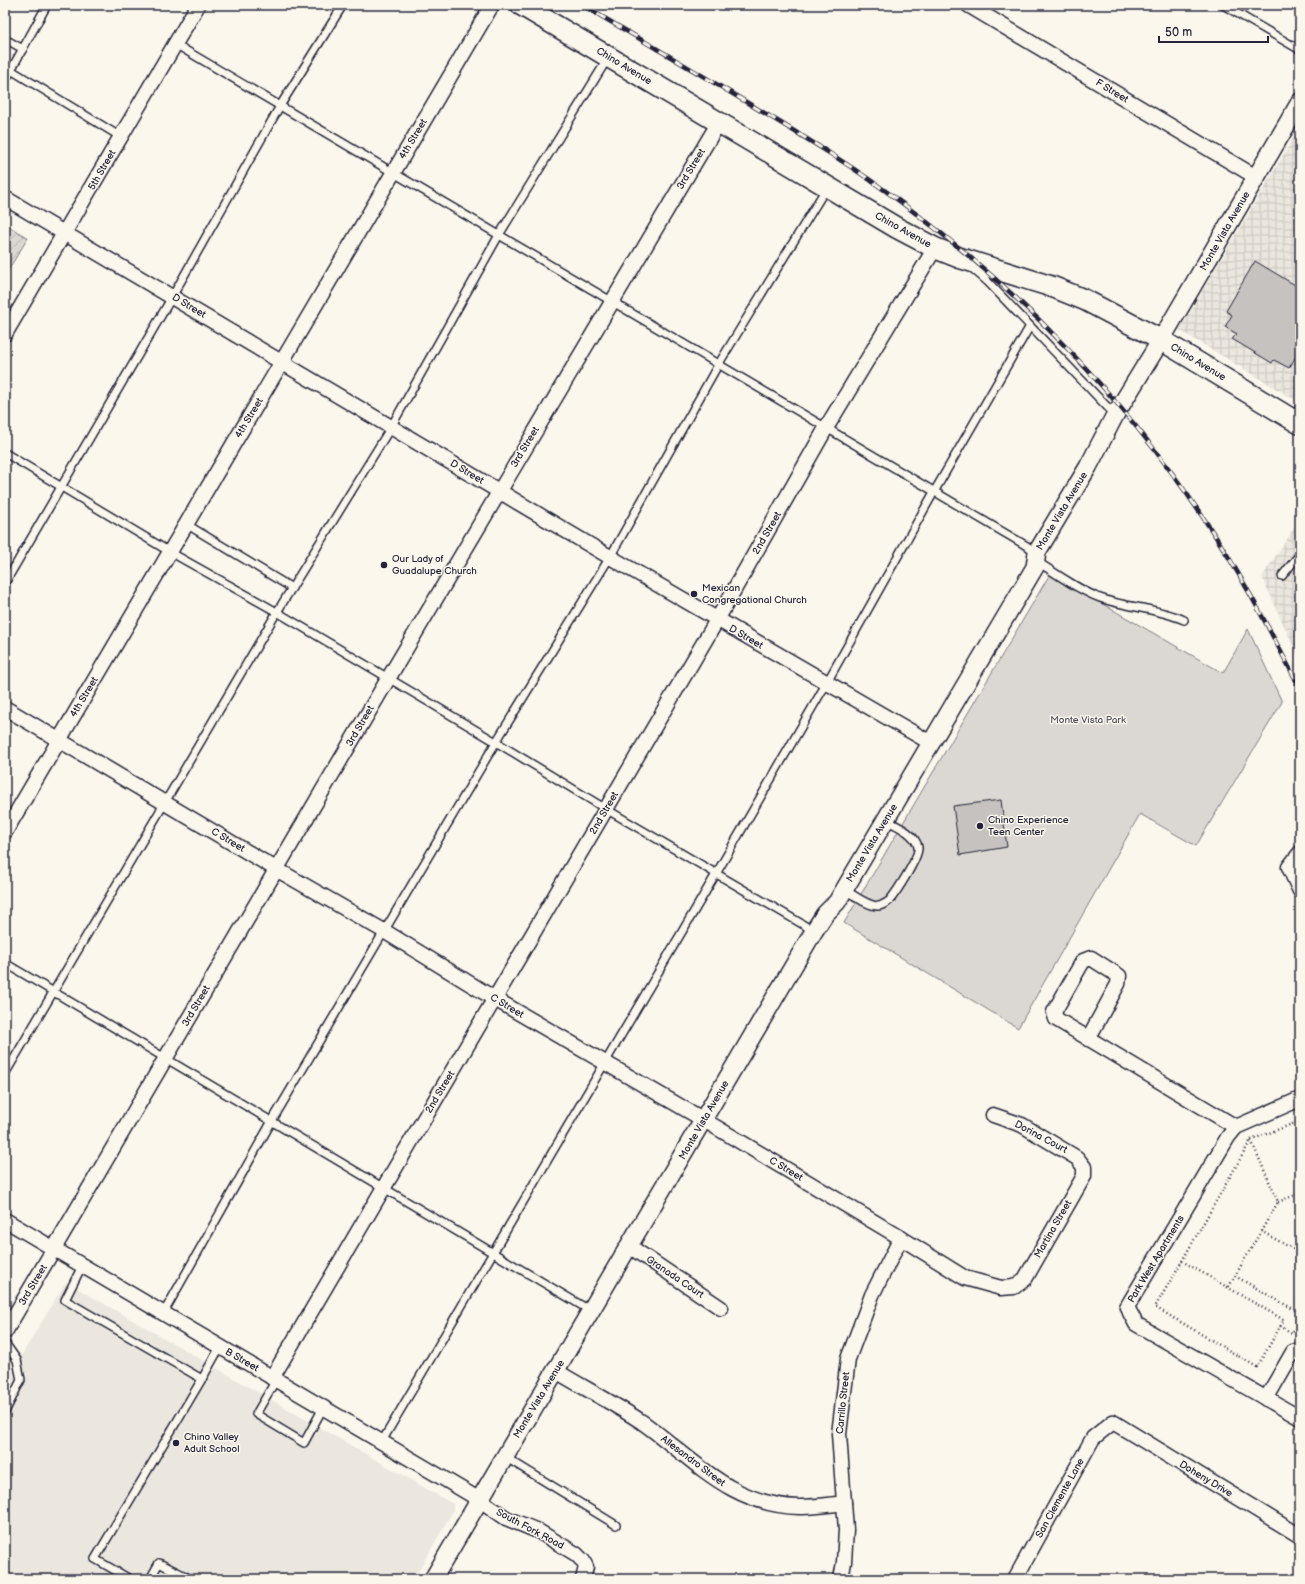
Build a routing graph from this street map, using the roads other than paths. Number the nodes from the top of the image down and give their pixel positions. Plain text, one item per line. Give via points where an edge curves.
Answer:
1 (47, 5) edge
2 (198, 5) edge
3 (343, 5) edge
4 (492, 5) edge
5 (521, 5) edge
6 (968, 5) edge
7 (1223, 5) edge
8 (5, 39) edge
9 (175, 44) junction
10 (23, 49) junction
11 (1300, 50) edge
12 (608, 57) junction
13 (11, 70) junction
14 (5, 81) edge
15 (1300, 102) edge
16 (280, 106) junction
17 (719, 122) junction
18 (121, 137) junction
19 (393, 173) junction
20 (1256, 177) junction
21 (827, 187) junction
22 (5, 198) edge
23 (65, 233) junction
24 (499, 235) junction
25 (935, 248) junction
26 (960, 258) junction
27 (172, 297) junction
28 (611, 302) junction
29 (1030, 326) junction
30 (5, 334) edge
31 (1161, 340) junction
32 (282, 362) junction
33 (718, 364) junction
34 (1115, 415) junction
35 (1298, 417) edge
36 (391, 427) junction
37 (826, 428) junction
38 (5, 453) edge
39 (61, 485) junction
40 (500, 491) junction
41 (934, 492) junction
42 (186, 524) junction
43 (170, 552) junction
44 (1300, 554) edge
45 (610, 557) junction
46 (1036, 557) junction
47 (1282, 576) dead end
48 (5, 583) edge
49 (292, 588) junction
50 (277, 612) junction
51 (717, 620) junction
52 (1184, 620) dead end
53 (388, 679) junction
54 (826, 684) junction
55 (5, 708) edge
56 (59, 740) junction
57 (496, 742) junction
58 (931, 743) junction
59 (165, 802) junction
60 (606, 809) junction
61 (886, 820) junction
62 (5, 832) edge
63 (1300, 853) edge
64 (276, 869) junction
65 (716, 874) junction
66 (844, 890) junction
67 (1300, 891) edge
68 (384, 931) junction
69 (814, 931) junction
70 (5, 963) edge
71 (53, 992) junction
72 (495, 999) junction
73 (1088, 1039) junction
74 (165, 1058) junction
75 (604, 1063) junction
76 (5, 1074) edge
77 (1300, 1099) edge
78 (993, 1115) dead end
79 (704, 1120) junction
80 (272, 1121) junction
81 (1236, 1127) junction
82 (1084, 1166) joint
83 (383, 1188) junction
84 (5, 1220) edge
85 (901, 1238) junction
86 (629, 1246) junction
87 (54, 1249) junction
88 (493, 1252) junction
89 (82, 1266) junction
90 (1014, 1287) joint
91 (721, 1308) dead end
92 (591, 1311) junction
93 (162, 1314) junction
94 (5, 1332) edge
95 (5, 1343) edge
96 (220, 1347) junction
97 (1300, 1350) edge
98 (556, 1371) junction
99 (202, 1379) junction
100 (274, 1379) junction
101 (1266, 1399) junction
102 (323, 1408) junction
103 (5, 1412) edge
104 (1300, 1418) edge
105 (1113, 1422) joint
106 (381, 1443) junction
107 (505, 1457) junction
108 (480, 1500) junction
109 (844, 1503) junction
110 (616, 1524) dead end
111 (1300, 1536) edge
112 (130, 1579) edge
113 (150, 1579) edge
114 (191, 1579) edge
115 (433, 1579) edge
116 (583, 1579) edge
117 (841, 1579) edge
118 (1015, 1579) edge

1 - 10 lane
2 - 9 street, 5th Street
3 - 16 lane
4 - 19 street, 4th Street
5 - 12 main road, Chino Avenue
6 - 20 street, F Street
7 - 11 lane
8 - 10 lane
9 - 16 lane
9 - 18 street, 5th Street
10 - 13 lane
12 - 17 main road, Chino Avenue
12 - 24 lane
13 - 14 lane
13 - 18 lane
15 - 20 street, Monte Vista Avenue
16 - 19 lane
16 - 27 lane
17 - 21 main road, Chino Avenue
17 - 28 street, 3rd Street
18 - 23 street, 5th Street
19 - 24 lane
19 - 32 street, 4th Street
20 - 31 street, Monte Vista Avenue
21 - 25 main road, Chino Avenue
21 - 33 lane
22 - 23 street, D Street
23 - 27 street, D Street
23 - 30 street, 5th Street
24 - 28 lane
24 - 36 lane
25 - 26 main road, Chino Avenue
25 - 37 street, 2nd Street
26 - 29 lane via 988,282
26 - 31 main road, Chino Avenue via 1053,287 1085,300
27 - 32 street, D Street
27 - 39 lane
28 - 33 lane
28 - 40 street, 3rd Street
29 - 34 lane
29 - 41 lane
31 - 34 street, Monte Vista Avenue
31 - 35 main road, Chino Avenue
32 - 36 street, D Street
32 - 42 street, 4th Street
33 - 37 lane
33 - 45 lane
34 - 46 street, Monte Vista Avenue
36 - 40 street, D Street
36 - 49 lane
37 - 41 lane
37 - 51 street, 2nd Street
38 - 39 lane
39 - 43 lane
39 - 48 lane
40 - 45 street, D Street
40 - 53 street, 3rd Street
41 - 46 lane
41 - 54 lane
42 - 43 street, 4th Street
42 - 49 lane
43 - 50 lane
43 - 56 street, 4th Street
44 - 47 lane
45 - 51 street, D Street
45 - 57 lane
46 - 52 lane via 1101,599 1168,613
46 - 58 street, Monte Vista Avenue via 1035,567
49 - 50 lane
50 - 53 lane
50 - 59 lane
51 - 54 street, D Street
51 - 60 street, 2nd Street
53 - 57 lane
53 - 64 street, 3rd Street
54 - 58 street, D Street
54 - 65 lane
55 - 56 street, C Street
56 - 59 street, C Street
56 - 62 street, 4th Street
57 - 60 lane
57 - 68 lane
58 - 61 street, Monte Vista Avenue
59 - 64 street, C Street
59 - 71 lane
60 - 65 lane
60 - 72 street, 2nd Street
61 - 66 street, Monte Vista Avenue
61 - 66 lane via 915,839 918,848 916,857 893,896 879,906 871,905
63 - 67 street via 1289,866
64 - 68 street, C Street
64 - 74 street, 3rd Street
65 - 69 lane
65 - 75 lane
66 - 69 street, Monte Vista Avenue via 838,902 825,914
68 - 72 street, C Street
68 - 80 lane
69 - 79 street, Monte Vista Avenue
70 - 71 lane
71 - 74 lane
71 - 76 lane
72 - 75 street, C Street
72 - 83 street, 2nd Street
73 - 73 street via 1056,1019 1054,1012 1083,961 1091,958 1119,976 1118,984
73 - 81 street
74 - 80 lane
74 - 87 street, 3rd Street
75 - 79 street, C Street
75 - 88 lane
77 - 81 street, Park West Apartments
78 - 82 street, Dorina Court via 1022,1125 1077,1158
79 - 85 street, C Street
79 - 86 street, Monte Vista Avenue
80 - 83 lane
80 - 93 lane
81 - 101 street, Park West Apartments via 1228,1136 1127,1307 1136,1324
82 - 90 street, Martina Street via 1084,1176 1025,1279
83 - 88 lane
83 - 100 street, 2nd Street
84 - 87 street, B Street
85 - 90 street, C Street via 965,1278 1001,1288
85 - 109 street, Carrillo Street via 872,1295 848,1360 839,1434
86 - 91 street, Granada Court
86 - 92 street, Monte Vista Avenue
87 - 89 street, B Street
87 - 94 street, 3rd Street
88 - 92 lane
88 - 106 lane
89 - 93 street, B Street
89 - 99 lane via 65,1300
92 - 98 street, Monte Vista Avenue
93 - 96 street, B Street
95 - 103 lane via 17,1360 21,1380
96 - 99 lane
96 - 100 street, B Street
97 - 101 street via 1293,1352
98 - 107 street, Monte Vista Avenue
98 - 109 street, Allesandro Street via 642,1422 734,1491 776,1505 800,1507
99 - 112 lane via 95,1559
100 - 102 street, B Street
100 - 102 lane via 256,1414 304,1444
101 - 104 street, Park West Apartments
102 - 106 street, B Street
105 - 111 street, Doheny Drive
105 - 118 street, San Clemente Lane via 1094,1438
106 - 108 street, B Street
107 - 108 street, Monte Vista Avenue
107 - 110 lane
108 - 115 street, Monte Vista Avenue
108 - 116 street, South Fork Road via 506,1518 538,1531 576,1554 586,1567
109 - 117 street, Carrillo Street via 846,1530
113 - 114 lane via 159,1563

